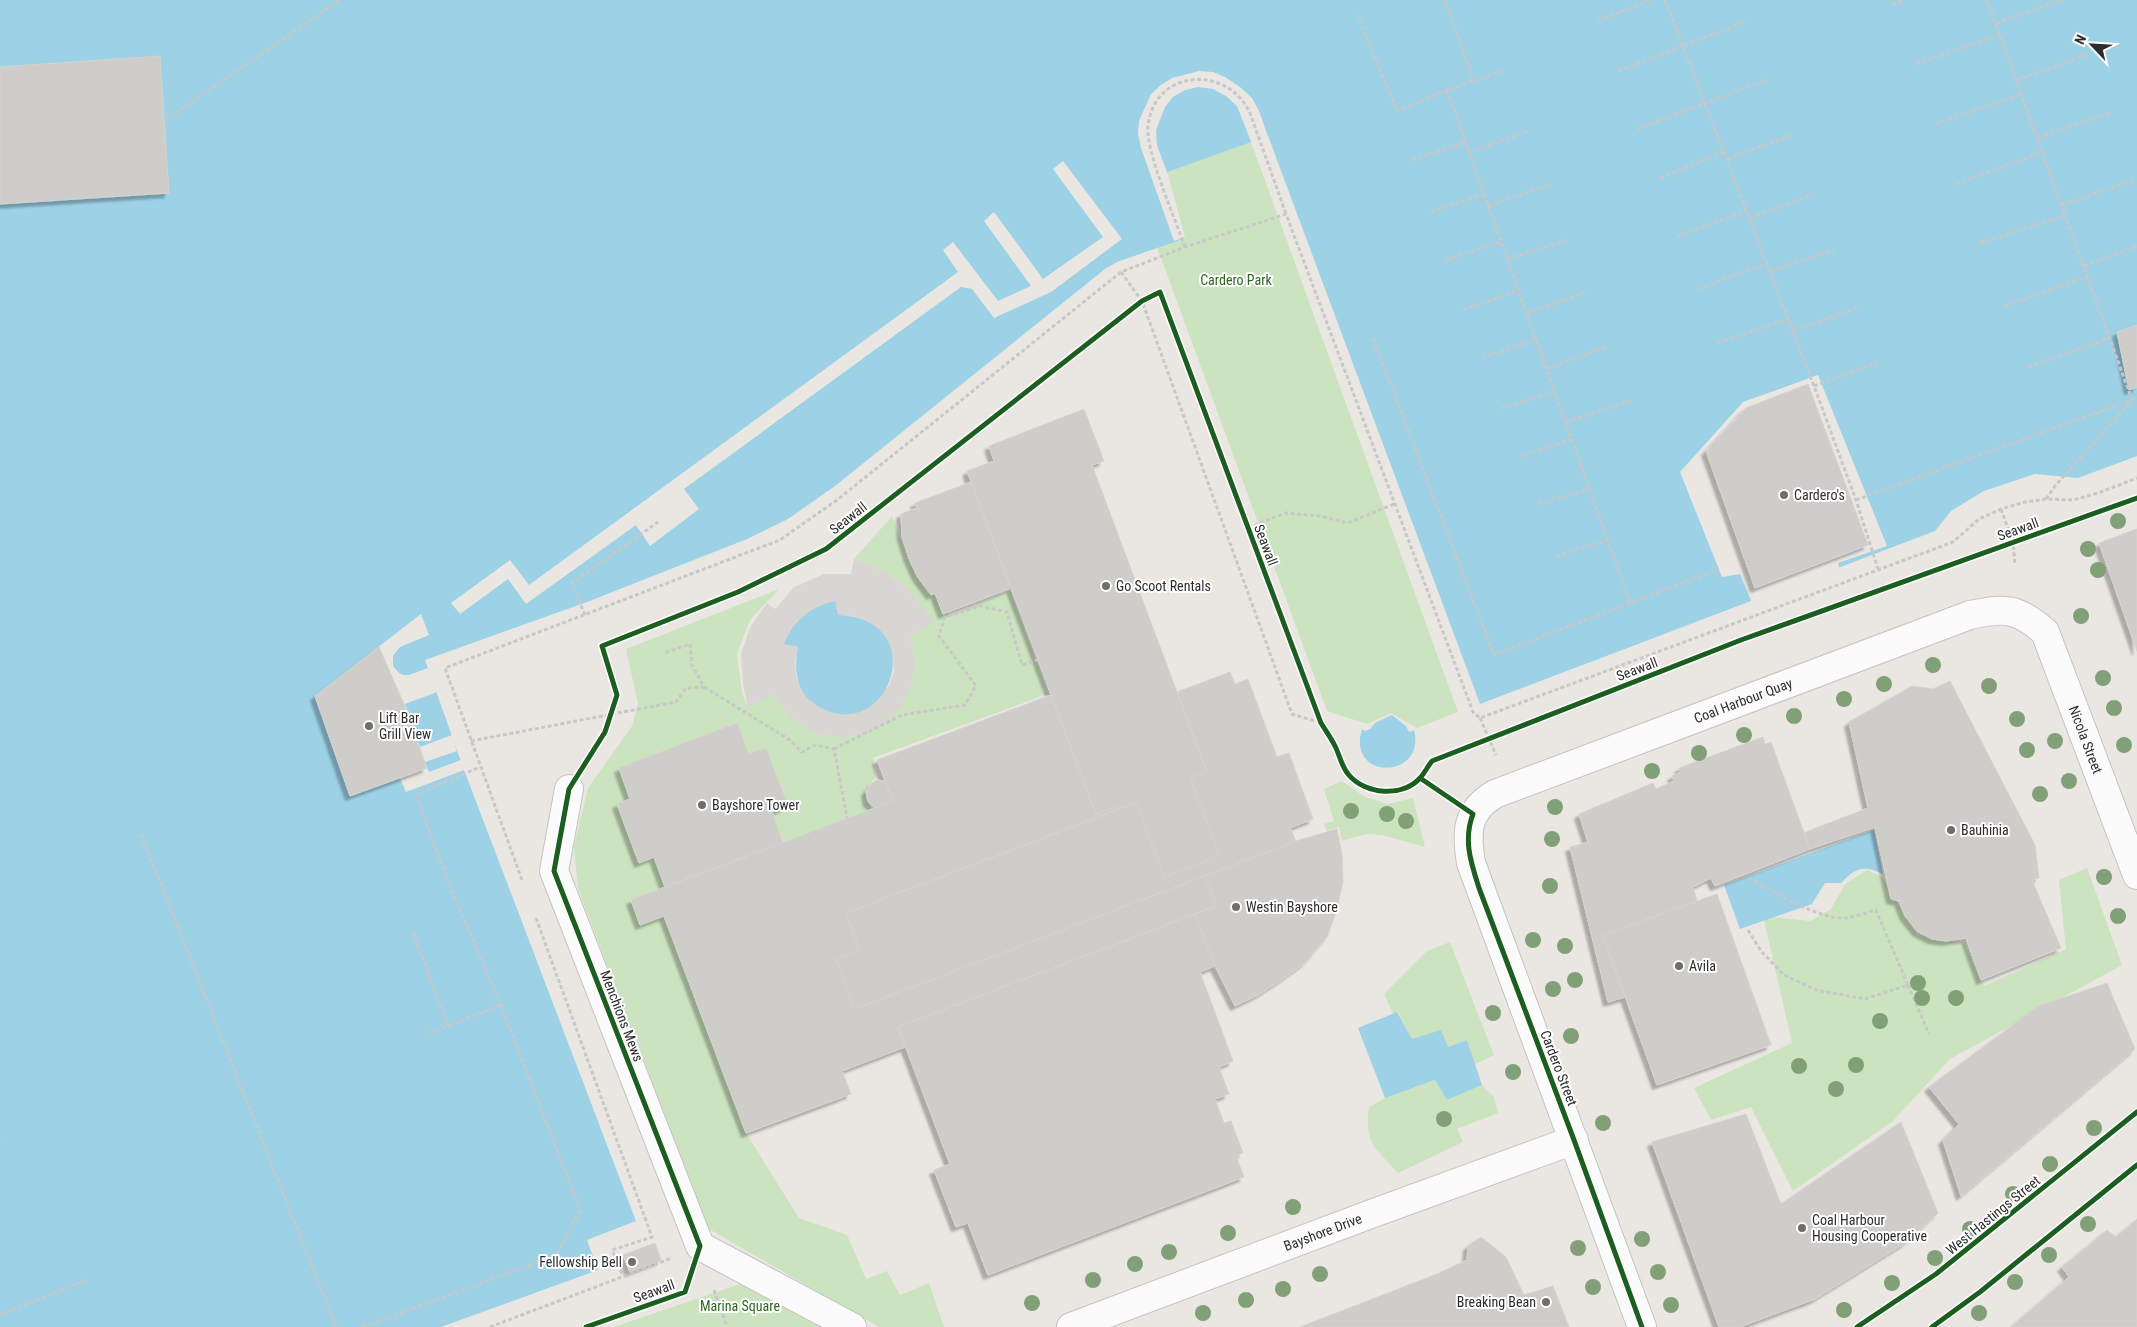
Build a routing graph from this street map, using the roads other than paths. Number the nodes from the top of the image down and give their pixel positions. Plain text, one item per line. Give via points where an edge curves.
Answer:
1 (2021, 614) joint
2 (569, 789) dead end
3 (1473, 814) joint
4 (2137, 875) edge
5 (1574, 1140) junction
6 (852, 1327) edge
7 (1071, 1327) edge
8 (1642, 1327) edge

1 - 3 street, Coal Harbour Quay via 2007,609 1970,615 1495,794 1479,805
1 - 4 street, Nicola Street via 2045,632
2 - 6 street, Menchions Mews via 554,871 700,1246
3 - 5 street, Cardero Street via 1467,835 1473,871
5 - 7 street, Bayshore Drive
5 - 8 street, Cardero Street

